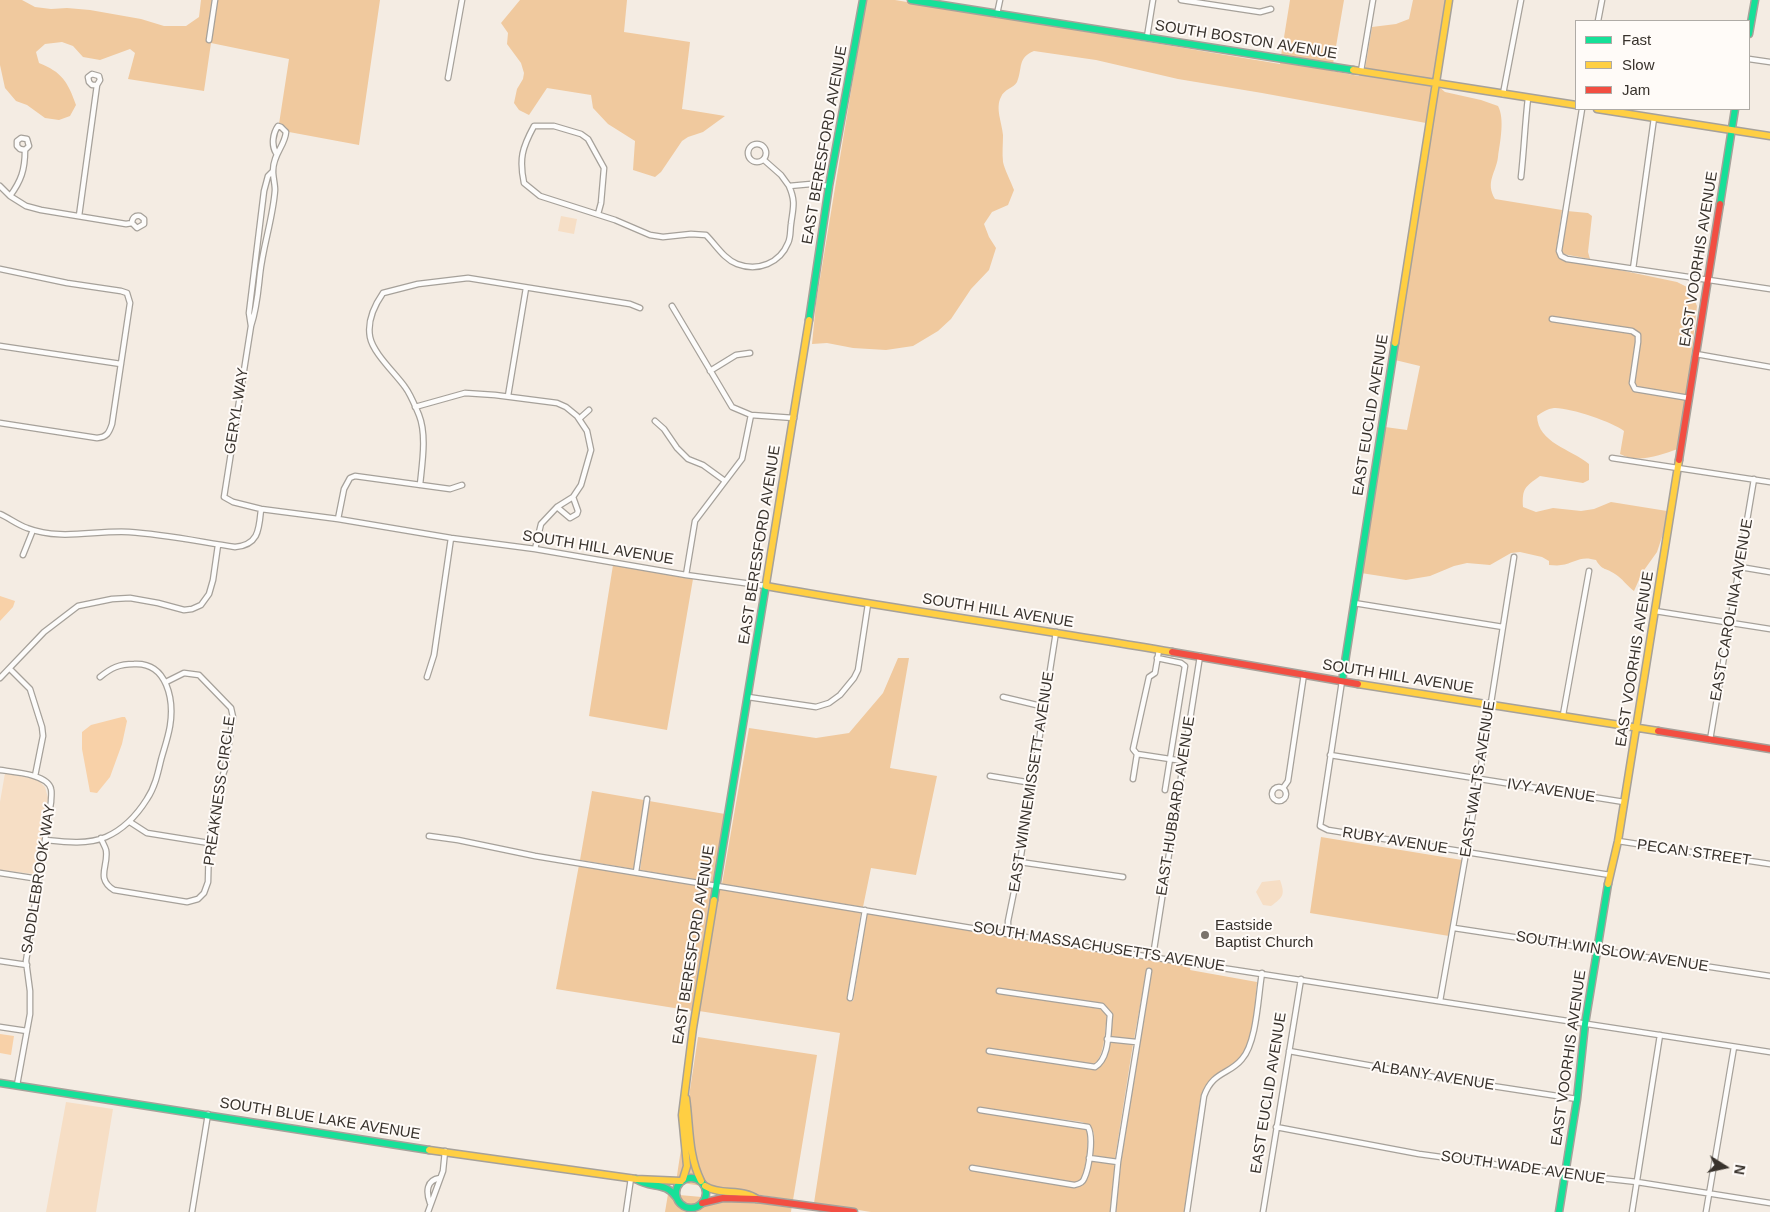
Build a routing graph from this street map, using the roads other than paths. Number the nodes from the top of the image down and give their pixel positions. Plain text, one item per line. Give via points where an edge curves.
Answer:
1 (214, 0) edge
2 (462, 0) edge
3 (863, 0) edge
4 (911, 0) edge
5 (1000, 0) edge
6 (1153, 0) edge
7 (1181, 0) edge
8 (1373, 0) edge
9 (1449, 0) edge
10 (1521, 0) edge
11 (1602, 0) edge
12 (1755, 0) edge
13 (1271, 8) dead end
14 (998, 14) junction
15 (1598, 20) edge
16 (1750, 28) edge
17 (1147, 37) junction
18 (209, 40) dead end
19 (1750, 59) edge
20 (1770, 62) edge
21 (1361, 71) junction
22 (448, 78) dead end
23 (1436, 83) junction
24 (97, 85) dead end
25 (1503, 94) junction
26 (1528, 98) junction
27 (1575, 105) edge
28 (1582, 110) edge
29 (1603, 110) edge
30 (1735, 110) edge
31 (1654, 118) junction
32 (1731, 130) junction
33 (1770, 136) edge
34 (25, 150) dead end
35 (276, 153) junction
36 (764, 160) junction
37 (273, 171) junction
38 (1521, 177) dead end
39 (0, 186) edge
40 (789, 186) junction
41 (829, 186) junction
42 (10, 196) junction
43 (262, 208) junction
44 (272, 210) junction
45 (598, 214) junction
46 (78, 216) junction
47 (132, 223) dead end
48 (1633, 268) junction
49 (0, 269) edge
50 (254, 275) junction
51 (260, 276) junction
52 (1708, 280) junction
53 (526, 288) junction
54 (1770, 290) edge
55 (672, 306) dead end
56 (640, 308) dead end
57 (1552, 319) dead end
58 (251, 326) junction
59 (0, 346) edge
60 (750, 354) dead end
61 (1696, 354) junction
62 (121, 364) junction
63 (1770, 367) edge
64 (710, 371) junction
65 (508, 396) junction
66 (1689, 398) junction
67 (415, 407) junction
68 (589, 410) dead end
69 (751, 415) junction
70 (794, 418) junction
71 (579, 419) junction
72 (655, 422) dead end
73 (0, 423) edge
74 (1612, 458) dead end
75 (1678, 469) junction
76 (1754, 479) junction
77 (725, 481) junction
78 (1770, 482) edge
79 (420, 484) junction
80 (462, 485) dead end
81 (224, 497) joint
82 (573, 497) junction
83 (556, 508) junction
84 (261, 509) junction
85 (0, 514) edge
86 (338, 519) junction
87 (33, 530) junction
88 (451, 538) junction
89 (218, 545) junction
90 (535, 549) junction
91 (23, 555) dead end
92 (1514, 557) dead end
93 (1740, 567) junction
94 (1588, 571) dead end
95 (1770, 572) edge
96 (686, 575) junction
97 (766, 586) junction
98 (1354, 603) junction
99 (868, 604) junction
100 (1655, 611) junction
101 (1729, 623) junction
102 (1502, 627) junction
103 (1770, 629) edge
104 (1056, 632) junction
105 (1159, 650) junction
106 (1200, 656) junction
107 (1157, 658) junction
108 (10, 669) junction
109 (1304, 674) junction
110 (427, 677) dead end
111 (0, 678) edge
112 (100, 678) dead end
113 (1342, 681) junction
114 (166, 682) junction
115 (748, 697) junction
116 (1003, 697) dead end
117 (1490, 703) junction
118 (1045, 708) junction
119 (1563, 715) junction
120 (1637, 726) junction
121 (1710, 740) junction
122 (1770, 749) edge
123 (1136, 754) junction
124 (1330, 755) junction
125 (1170, 759) junction
126 (1183, 761) junction
127 (0, 770) edge
128 (36, 776) junction
129 (990, 776) dead end
130 (1133, 779) dead end
131 (1479, 779) junction
132 (1032, 783) junction
133 (1283, 788) dead end
134 (1165, 790) dead end
135 (647, 799) dead end
136 (1624, 802) junction
137 (130, 822) junction
138 (1328, 830) joint
139 (429, 836) dead end
140 (101, 838) junction
141 (45, 840) junction
142 (1618, 841) junction
143 (209, 842) junction
144 (1466, 852) junction
145 (1020, 862) junction
146 (1770, 864) edge
147 (636, 872) junction
148 (0, 873) edge
149 (1610, 875) junction
150 (1123, 877) dead end
151 (39, 879) junction
152 (716, 886) junction
153 (865, 910) junction
154 (1454, 928) junction
155 (1008, 933) junction
156 (1598, 950) junction
157 (1153, 956) junction
158 (0, 961) edge
159 (27, 965) junction
160 (1149, 971) dead end
161 (1262, 973) junction
162 (1770, 976) edge
163 (1301, 979) junction
164 (999, 991) dead end
165 (850, 998) dead end
166 (1440, 1001) junction
167 (1585, 1024) junction
168 (0, 1027) edge
169 (27, 1031) junction
170 (1660, 1035) junction
171 (1107, 1039) junction
172 (1136, 1042) junction
173 (1734, 1047) junction
174 (989, 1051) dead end
175 (1289, 1052) junction
176 (1770, 1052) edge
177 (0, 1083) edge
178 (16, 1086) junction
179 (685, 1094) junction
180 (1577, 1099) junction
181 (980, 1110) dead end
182 (208, 1114) junction
183 (1276, 1127) junction
184 (445, 1151) junction
185 (1089, 1158) junction
186 (1118, 1162) junction
187 (972, 1168) dead end
188 (1565, 1174) junction
189 (440, 1178) junction
190 (634, 1178) junction
191 (682, 1180) junction
192 (1637, 1182) junction
193 (703, 1184) junction
194 (1709, 1195) junction
195 (678, 1199) junction
196 (757, 1199) junction
197 (430, 1203) junction
198 (1770, 1203) edge
199 (700, 1204) junction
200 (192, 1212) edge
201 (428, 1212) edge
202 (626, 1212) edge
203 (683, 1212) edge
204 (694, 1212) edge
205 (854, 1212) edge
206 (1113, 1212) edge
207 (1186, 1212) edge
208 (1262, 1212) edge
209 (1559, 1212) edge
210 (1632, 1212) edge
211 (1706, 1212) edge

1 - 18 street
2 - 22 street
3 - 41 street, EAST BERESFORD AVENUE
4 - 14 street, SOUTH BOSTON AVENUE
5 - 14 street
6 - 17 street
7 - 13 street via 1260,12
8 - 21 street
9 - 23 street, EAST EUCLID AVENUE
10 - 25 street
11 - 15 street
12 - 16 street
14 - 17 street, SOUTH BOSTON AVENUE
17 - 21 street, SOUTH BOSTON AVENUE
19 - 20 street
21 - 23 street, SOUTH BOSTON AVENUE
23 - 25 street, SOUTH BOSTON AVENUE
23 - 98 street, EAST EUCLID AVENUE
24 - 46 street
25 - 26 street, SOUTH BOSTON AVENUE
26 - 27 street, SOUTH BOSTON AVENUE
26 - 38 street
28 - 48 street via 1558,251 1568,258
29 - 31 street
30 - 32 street, EAST VOORHIS AVENUE
31 - 32 street
31 - 48 street
32 - 33 street
32 - 52 street, EAST VOORHIS AVENUE
34 - 42 street via 20,183
35 - 35 street, GERYL WAY via 286,138 281,126 274,134
35 - 37 street, GERYL WAY
36 - 36 street via 767,154 764,147 752,145 748,152 750,158 756,162
36 - 40 street via 782,175
37 - 43 street, GERYL WAY via 268,176
37 - 44 street, GERYL WAY
39 - 42 street
40 - 41 street
40 - 45 street via 794,206 788,243 774,262 760,266 747,267 727,259 706,236 650,235
41 - 70 street, EAST BERESFORD AVENUE
42 - 46 street via 26,206
43 - 44 street
43 - 50 street, GERYL WAY
44 - 51 street, GERYL WAY
45 - 45 street via 540,196 524,183 520,166 525,143 534,126 554,126 588,139 604,168
46 - 47 street
48 - 52 street
49 - 62 street via 128,293 130,303
50 - 51 street
50 - 58 street, GERYL WAY via 249,313
51 - 58 street, GERYL WAY
52 - 54 street
52 - 61 street, EAST VOORHIS AVENUE
53 - 56 street
53 - 65 street
53 - 67 street via 468,278 418,284 383,293 369,322 370,338 407,389
55 - 64 street
57 - 66 street via 1632,331 1638,335 1632,383 1635,388
58 - 81 street, GERYL WAY
59 - 62 street
60 - 64 street via 736,356
61 - 63 street
61 - 66 street, EAST VOORHIS AVENUE
62 - 73 street via 112,424 104,437
64 - 69 street via 732,407
65 - 67 street via 465,393
65 - 71 street via 557,403
66 - 75 street, EAST VOORHIS AVENUE
67 - 79 street via 420,417 423,449
68 - 71 street
69 - 70 street
69 - 77 street via 742,459
70 - 97 street, EAST BERESFORD AVENUE
71 - 82 street via 586,430 590,450 581,485
72 - 77 street via 688,459 703,465
74 - 75 street
75 - 76 street
75 - 100 street, EAST VOORHIS AVENUE
76 - 78 street
76 - 93 street, EAST CAROLINA AVENUE
77 - 96 street via 695,521
79 - 80 street via 450,489
79 - 86 street via 350,478 344,489
81 - 84 street, SOUTH HILL AVENUE
82 - 83 street
82 - 83 street via 578,511 574,517 570,518
83 - 90 street via 541,524
84 - 86 street, SOUTH HILL AVENUE
84 - 89 street via 256,536 249,544 235,547
85 - 87 street
86 - 88 street, SOUTH HILL AVENUE
87 - 89 street via 77,535 132,532
87 - 91 street
88 - 90 street, SOUTH HILL AVENUE
88 - 110 street via 434,655
89 - 108 street via 209,594 201,604 184,610 130,598 78,606 44,632
90 - 96 street, SOUTH HILL AVENUE
92 - 102 street, EAST WALTS AVENUE
93 - 95 street
93 - 101 street, EAST CAROLINA AVENUE
94 - 119 street
96 - 97 street, SOUTH HILL AVENUE
97 - 99 street, SOUTH HILL AVENUE
97 - 115 street, EAST BERESFORD AVENUE
98 - 102 street
98 - 113 street, EAST EUCLID AVENUE
99 - 104 street, SOUTH HILL AVENUE
99 - 115 street via 858,670 840,695 816,707
100 - 101 street
100 - 120 street, EAST VOORHIS AVENUE
101 - 103 street
101 - 121 street, EAST CAROLINA AVENUE
102 - 117 street, EAST WALTS AVENUE
104 - 105 street, SOUTH HILL AVENUE
104 - 118 street, EAST WINNEMISSETT AVENUE
105 - 106 street, SOUTH HILL AVENUE
105 - 107 street
106 - 109 street, SOUTH HILL AVENUE
106 - 126 street, EAST HUBBARD AVENUE
107 - 123 street via 1155,673 1149,677 1133,749
107 - 125 street via 1185,666
108 - 111 street
108 - 128 street via 30,689 42,727
109 - 113 street, SOUTH HILL AVENUE
109 - 133 street via 1288,781
112 - 114 street via 120,665 139,664 152,667
113 - 117 street, SOUTH HILL AVENUE
113 - 124 street, EAST EUCLID AVENUE
114 - 137 street via 172,712 170,728 154,787
114 - 143 street, PREAKNESS CIRCLE via 184,673 199,675 231,708 233,717
115 - 152 street, EAST BERESFORD AVENUE
116 - 118 street
117 - 119 street, SOUTH HILL AVENUE
117 - 131 street, EAST WALTS AVENUE
118 - 132 street, EAST WINNEMISSETT AVENUE
119 - 120 street, SOUTH HILL AVENUE
120 - 121 street, SOUTH HILL AVENUE
120 - 136 street, EAST VOORHIS AVENUE
121 - 122 street, SOUTH HILL AVENUE
123 - 125 street
123 - 130 street
124 - 131 street, IVY AVENUE
124 - 138 street, EAST EUCLID AVENUE via 1320,826
125 - 126 street
125 - 134 street
126 - 157 street, EAST HUBBARD AVENUE
127 - 128 street
128 - 141 street, SADDLEBROOK WAY via 51,788
129 - 132 street
131 - 136 street, IVY AVENUE
131 - 144 street, EAST WALTS AVENUE
132 - 145 street, EAST WINNEMISSETT AVENUE
135 - 147 street
136 - 142 street, EAST VOORHIS AVENUE
137 - 140 street
137 - 143 street via 147,833
138 - 144 street, RUBY AVENUE
139 - 147 street, SOUTH MASSACHUSETTS AVENUE
140 - 141 street via 72,842
140 - 143 street, PREAKNESS CIRCLE via 106,850 104,878 107,886 114,890 186,902 198,899 204,893 208,882
141 - 151 street, SADDLEBROOK WAY
142 - 146 street, PECAN STREET
142 - 149 street, EAST VOORHIS AVENUE
144 - 149 street, RUBY AVENUE
144 - 154 street, EAST WALTS AVENUE
145 - 150 street
145 - 155 street, EAST WINNEMISSETT AVENUE
147 - 152 street, SOUTH MASSACHUSETTS AVENUE
148 - 151 street
149 - 156 street, EAST VOORHIS AVENUE
151 - 159 street, SADDLEBROOK WAY
152 - 153 street, SOUTH MASSACHUSETTS AVENUE
152 - 179 street, EAST BERESFORD AVENUE
153 - 155 street, SOUTH MASSACHUSETTS AVENUE
153 - 165 street
154 - 156 street, SOUTH WINSLOW AVENUE
154 - 166 street, EAST WALTS AVENUE
155 - 157 street, SOUTH MASSACHUSETTS AVENUE
156 - 162 street, SOUTH WINSLOW AVENUE
156 - 167 street, EAST VOORHIS AVENUE
157 - 161 street, SOUTH MASSACHUSETTS AVENUE
158 - 159 street
159 - 169 street, SADDLEBROOK WAY via 30,1014
160 - 172 street
161 - 163 street, SOUTH MASSACHUSETTS AVENUE
161 - 207 street via 1249,1049 1239,1063 1214,1079 1204,1096
163 - 166 street, SOUTH MASSACHUSETTS AVENUE
163 - 175 street, EAST EUCLID AVENUE
164 - 171 street via 1102,1006 1110,1015
166 - 167 street, SOUTH MASSACHUSETTS AVENUE
167 - 170 street, SOUTH MASSACHUSETTS AVENUE
167 - 180 street, EAST VOORHIS AVENUE
168 - 169 street
169 - 178 street, SADDLEBROOK WAY
170 - 173 street, SOUTH MASSACHUSETTS AVENUE
170 - 192 street
171 - 172 street
171 - 174 street via 1104,1058 1095,1067
172 - 186 street
173 - 176 street, SOUTH MASSACHUSETTS AVENUE
173 - 194 street
175 - 180 street, ALBANY AVENUE
175 - 183 street, EAST EUCLID AVENUE
177 - 178 street, SOUTH BLUE LAKE AVENUE
178 - 182 street, SOUTH BLUE LAKE AVENUE
179 - 191 street, EAST BERESFORD AVENUE via 682,1115 687,1166
179 - 193 street, EAST BERESFORD AVENUE via 690,1152
180 - 188 street, EAST VOORHIS AVENUE
181 - 185 street via 1088,1127 1092,1138
182 - 184 street, SOUTH BLUE LAKE AVENUE
182 - 200 street
183 - 188 street, SOUTH WADE AVENUE via 1419,1154
183 - 208 street, EAST EUCLID AVENUE
184 - 189 street
184 - 190 street, SOUTH BLUE LAKE AVENUE
185 - 186 street
185 - 187 street via 1084,1179 1074,1185
186 - 206 street
188 - 192 street, SOUTH WADE AVENUE
188 - 209 street, EAST VOORHIS AVENUE
189 - 197 street
189 - 197 street via 428,1185
190 - 191 street, SOUTH BLUE LAKE AVENUE
190 - 195 street, SOUTH BLUE LAKE AVENUE via 643,1184 667,1187
190 - 202 street
191 - 193 street via 693,1178
191 - 195 street via 676,1188
192 - 194 street, SOUTH WADE AVENUE
192 - 210 street
193 - 196 street via 710,1191 747,1194
193 - 199 street via 706,1195
194 - 198 street, SOUTH WADE AVENUE
194 - 211 street
195 - 199 street via 690,1208
195 - 203 street
196 - 199 street via 723,1198
196 - 205 street
197 - 201 street
199 - 204 street

